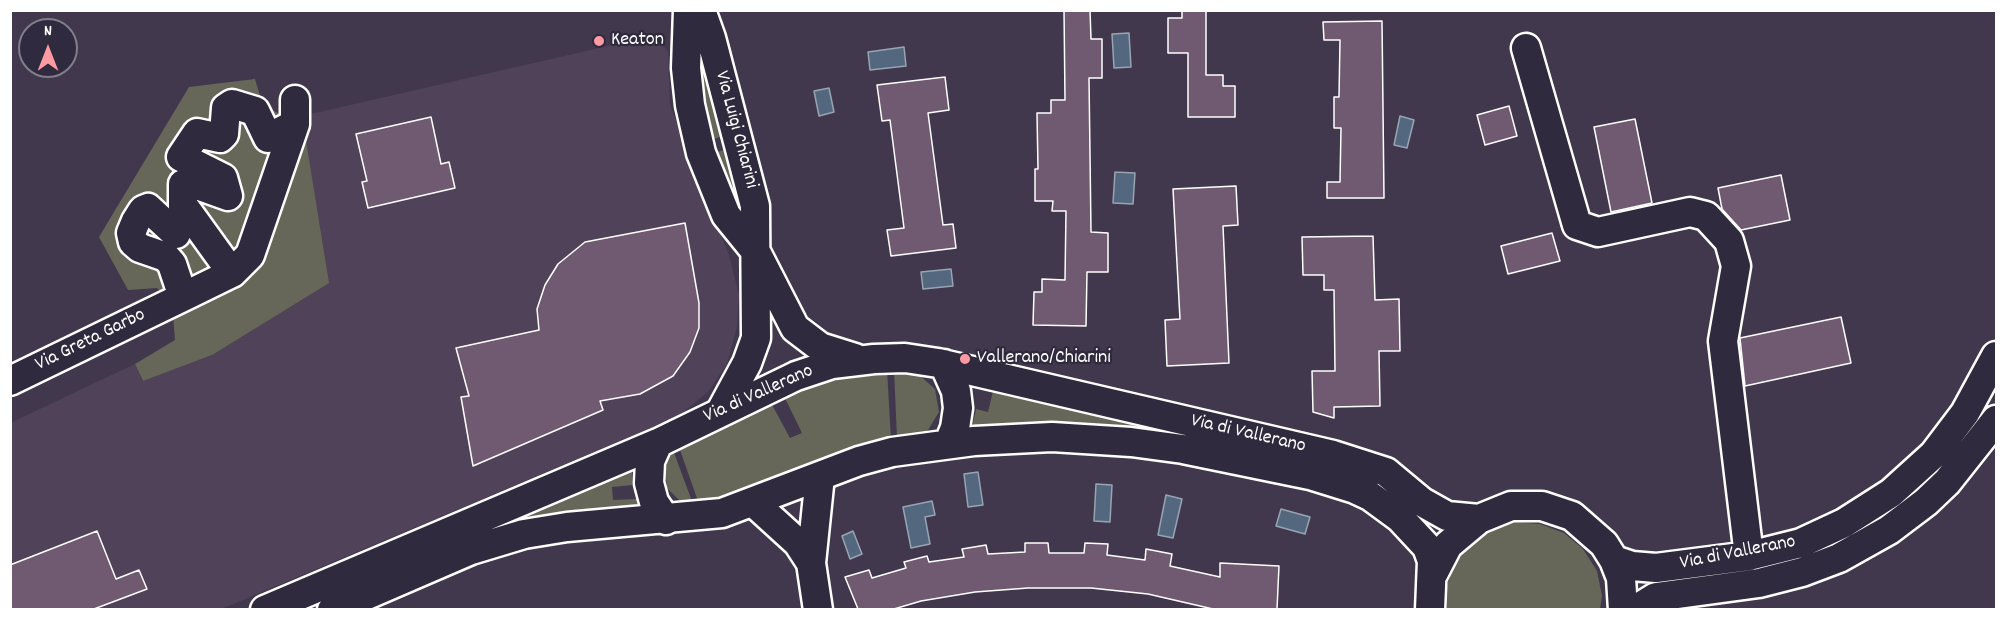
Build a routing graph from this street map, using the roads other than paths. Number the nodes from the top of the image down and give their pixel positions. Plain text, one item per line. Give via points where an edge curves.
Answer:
1 (688, 10) edge
2 (701, 10) edge
3 (1526, 48) dead end
4 (183, 205) junction
5 (756, 252) junction
6 (232, 273) junction
7 (177, 300) junction
8 (1996, 356) edge
9 (863, 360) junction
10 (944, 364) junction
11 (10, 381) edge
12 (721, 411) junction
13 (1996, 420) edge
14 (658, 442) junction
15 (949, 443) junction
16 (820, 476) junction
17 (753, 502) junction
18 (1479, 519) junction
19 (666, 520) junction
20 (1749, 556) junction
21 (1614, 560) junction
22 (811, 563) junction
23 (1432, 576) junction
24 (265, 609) edge
25 (332, 609) edge
26 (818, 609) edge
27 (1430, 609) edge
28 (1623, 609) edge
29 (1635, 609) edge

1 - 5 street, Via Luigi Chiarini via 686,68 701,153 726,215
2 - 5 street, Via Luigi Chiarini via 755,206
3 - 20 street via 1577,225 1598,232 1690,212 1706,216 1729,241 1736,266 1723,341
4 - 6 street
4 - 6 street via 183,184 189,182 228,196 223,178 181,157 197,133 220,138 224,134 226,108 232,104 255,111 268,138 295,112 250,255
4 - 7 street via 176,234 148,208 130,233 140,248 166,257 172,264
5 - 9 street, Via Luigi Chiarini via 785,314 800,334 820,347
5 - 12 street, Via Luigi Chiarini via 756,338
6 - 7 street, Via Greta Garbo
7 - 11 street, Via Greta Garbo
8 - 20 street, Via di Vallerano via 1980,391 1954,430 1891,493 1822,535
9 - 10 street, Via di Vallerano via 905,358
9 - 12 street, Via di Vallerano via 832,364 795,376
10 - 15 street via 956,391 958,408
10 - 18 street, Via di Vallerano via 1354,461 1386,472 1436,511 1459,519
12 - 14 street, Via di Vallerano
13 - 29 street, Via di Vallerano via 1947,483 1926,502 1890,530 1839,558 1759,583 1656,597
14 - 19 street via 650,461 649,483 654,502
14 - 24 street, Via di Vallerano
15 - 16 street, Via di Vallerano via 881,454
15 - 23 street, Via di Vallerano via 1041,438 1131,442 1318,477 1370,496 1400,518 1427,547
16 - 17 street, Via di Vallerano
16 - 22 street
17 - 19 street, Via di Vallerano via 723,513
17 - 22 street via 798,543
18 - 21 street, Via di Vallerano via 1511,506 1553,508 1588,528
18 - 23 street, Via di Vallerano via 1448,546
19 - 25 street, Via di Vallerano via 567,528 502,540
20 - 21 street, Via di Vallerano via 1656,568
21 - 28 street, Via di Vallerano via 1621,578
22 - 26 street
23 - 27 street, Via di Vallerano

